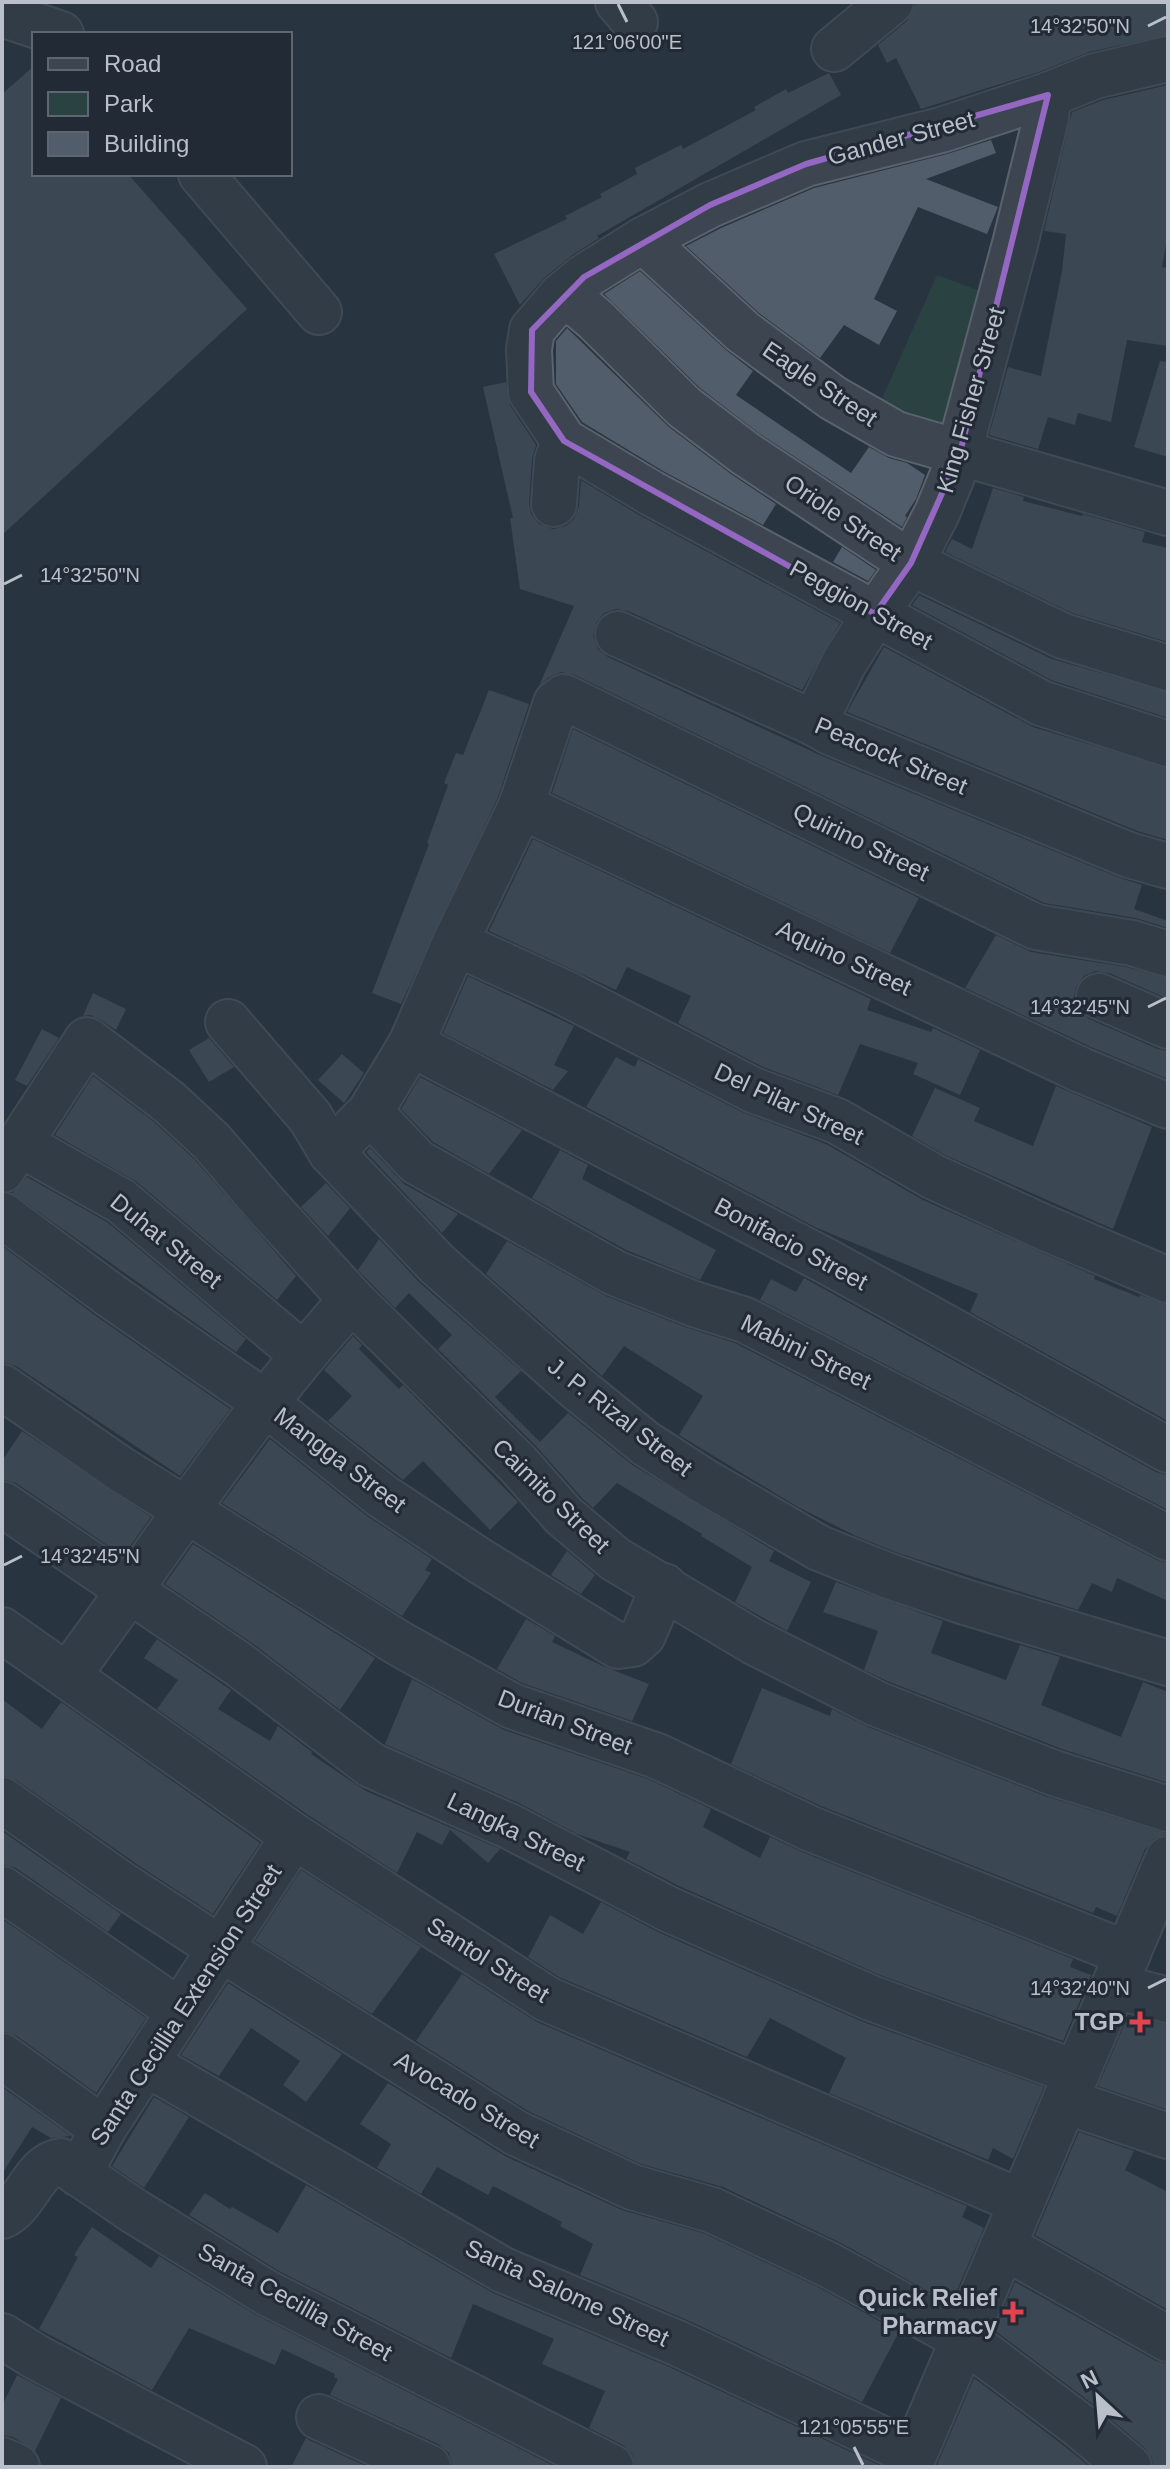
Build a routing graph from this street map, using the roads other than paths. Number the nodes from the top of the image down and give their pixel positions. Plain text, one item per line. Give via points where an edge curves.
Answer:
1 (891, 2) edge
2 (2, 14) edge
3 (55, 32) edge
4 (834, 49) dead end
5 (1168, 59) edge
6 (1048, 95) junction
7 (203, 176) edge
8 (643, 240) junction
9 (561, 296) junction
10 (319, 312) dead end
11 (564, 441) junction
12 (960, 453) junction
13 (554, 504) dead end
14 (1168, 513) edge
15 (911, 563) junction
16 (875, 614) junction
17 (618, 634) dead end
18 (1168, 668) edge
19 (814, 723) junction
20 (1168, 744) edge
21 (521, 806) junction
22 (1168, 866) edge
23 (455, 943) junction
24 (1168, 954) edge
25 (1099, 996) dead end
26 (228, 1022) dead end
27 (1168, 1026) edge
28 (411, 1044) junction
29 (1168, 1106) edge
30 (370, 1112) junction
31 (331, 1152) junction
32 (11, 1157) edge
33 (2, 1215) edge
34 (1168, 1280) edge
35 (352, 1300) junction
36 (302, 1354) junction
37 (2, 1387) edge
38 (264, 1402) junction
39 (1168, 1450) edge
40 (2, 1504) edge
41 (187, 1509) junction
42 (1168, 1538) edge
43 (664, 1586) junction
44 (131, 1591) junction
45 (2, 1630) edge
46 (1168, 1663) edge
47 (68, 1675) junction
48 (2, 1800) edge
49 (1168, 1809) edge
50 (294, 1836) junction
51 (1168, 1861) edge
52 (2, 1889) edge
53 (221, 1949) junction
54 (1121, 1970) junction
55 (1168, 2000) edge
56 (178, 2010) junction
57 (2, 2056) edge
58 (147, 2064) junction
59 (1071, 2087) junction
60 (103, 2129) junction
61 (1168, 2136) edge
62 (79, 2174) junction
63 (1021, 2202) junction
64 (2, 2216) edge
65 (1003, 2246) junction
66 (2, 2336) edge
67 (964, 2339) junction
68 (1168, 2339) edge
69 (319, 2417) dead end
70 (2, 2460) edge
71 (911, 2461) edge
72 (17, 2467) edge
73 (244, 2467) edge
74 (428, 2467) edge
75 (611, 2467) edge
76 (1129, 2467) edge

1 - 4 street
2 - 3 street
5 - 6 street, Gander Street via 1095,76
6 - 8 street, Gander Street via 941,130 806,164
6 - 12 street, King Fisher Street
7 - 10 street
8 - 9 street, Gander Street
8 - 12 street, Eagle Street via 743,332 833,398 896,434
9 - 11 street, Gander Street via 532,330 529,349 531,392
9 - 15 street, Oriole Street via 596,320 694,415
11 - 13 street
11 - 16 street, Peggion Street
12 - 14 street, Eagle Street
12 - 15 street, King Fisher Street
15 - 16 street, King Fisher Street
15 - 18 street, Oriole Street via 1041,627
16 - 19 street, King Fisher Street
16 - 20 street, Peggion Street via 1041,703
17 - 19 street, Peacock Street
19 - 22 street, Peacock Street via 1115,849
21 - 23 street
21 - 24 street, Quirino Street via 556,703 564,697 1036,927
21 - 29 street, Aquino Street
23 - 28 street
23 - 34 street, Del Pilar Street via 753,1090 837,1121 934,1177
25 - 27 street
26 - 31 street, J. P. Rizal Street via 310,1117
28 - 30 street
28 - 39 street, Bonifacio Street via 828,1262
30 - 31 street
30 - 42 street, Mabini Street via 417,1162 615,1273 745,1320
31 - 46 street, J. P. Rizal Street via 437,1264 577,1388 702,1480 819,1548 889,1576
32 - 35 street, Caimito Street via 87,1040 212,1142
32 - 36 street, Duhat Street via 121,1201
33 - 38 street, Mangga Street
35 - 36 street
35 - 43 street, Caimito Street via 564,1516 615,1559
36 - 38 street
37 - 41 street, Durian Street
38 - 41 street
38 - 43 street, Mangga Street via 382,1496 618,1646 633,1644 643,1635
40 - 44 street, Langka Street
41 - 44 street
41 - 54 street, Durian Street via 400,1644 512,1706 657,1756
43 - 49 street, Caimito Street via 754,1642 877,1704 1054,1773
44 - 47 street
44 - 59 street, Langka Street via 371,1765 511,1827 668,1909
45 - 47 street, Santol Street
47 - 50 street, Santol Street
48 - 53 street, Avocado Street
50 - 53 street, Santa Cecillia Extension Street
50 - 63 street, Santol Street via 547,1999
51 - 54 street
52 - 56 street
53 - 56 street, Santa Cecillia Extension Street
53 - 67 street, Avocado Street via 516,2133 632,2187 712,2210 829,2265
54 - 55 street, Durian Street
54 - 59 street
56 - 58 street, Santa Cecillia Extension Street
57 - 60 street
58 - 60 street, Santa Cecillia Extension Street
58 - 71 street, Santa Salome Street via 503,2270 677,2343
59 - 61 street, Langka Street
59 - 63 street
60 - 62 street, Santa Cecillia Extension Street
62 - 64 street, Santa Cecillia Street via 61,2161 53,2162
62 - 75 street, Santa Cecillia Street via 267,2293
63 - 65 street
65 - 67 street
65 - 68 street
66 - 73 street
67 - 71 street
67 - 76 street, Avocado Street
69 - 74 street
70 - 72 street

